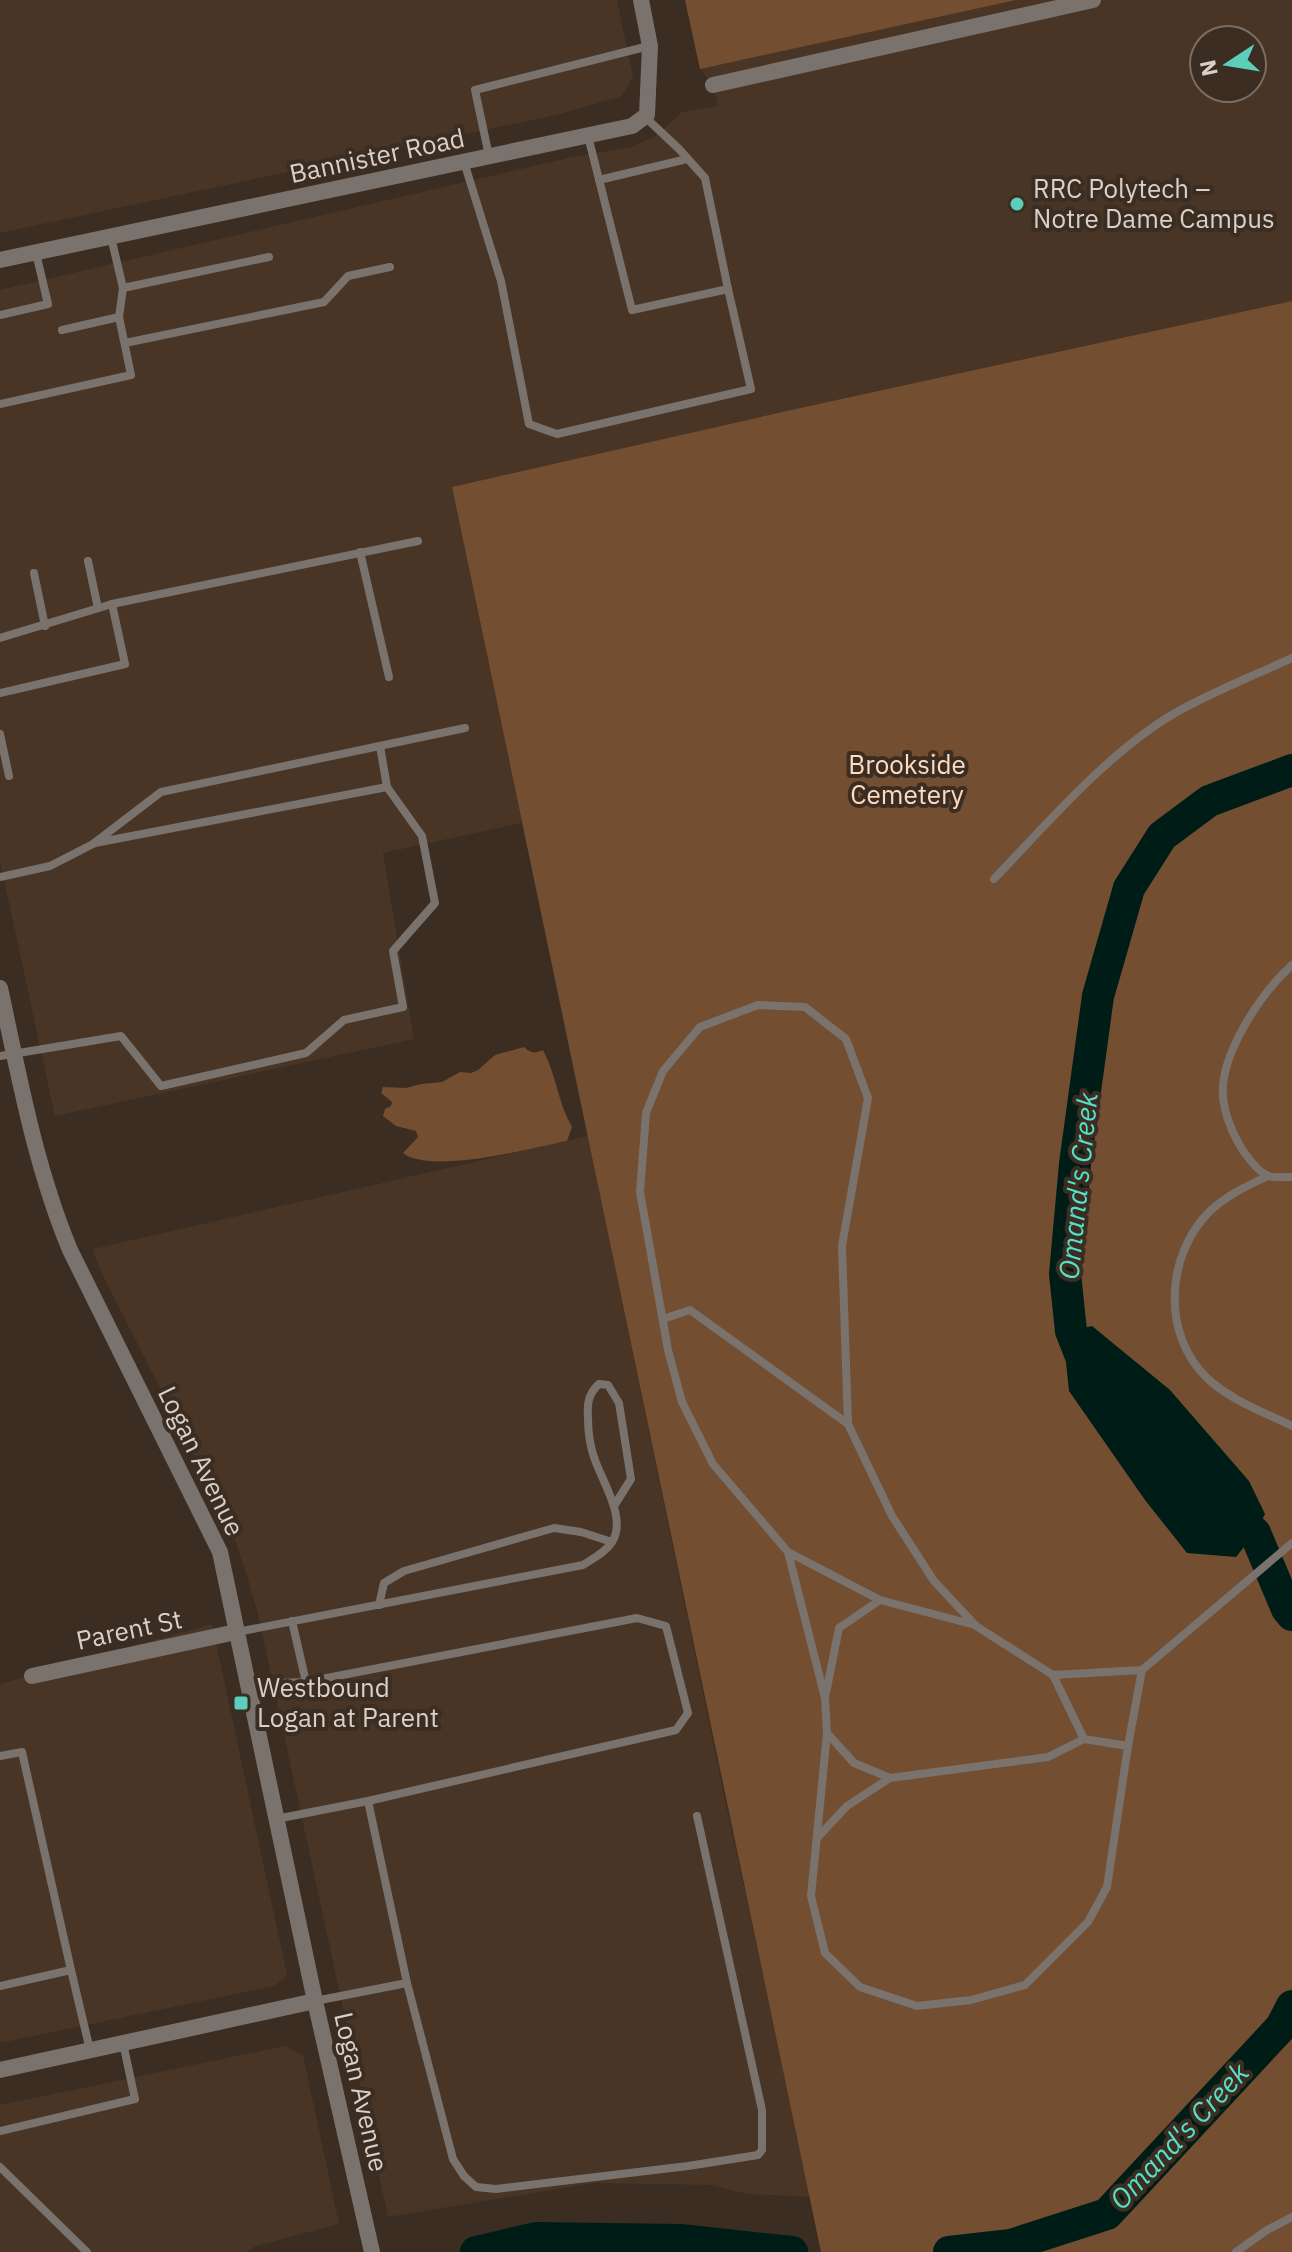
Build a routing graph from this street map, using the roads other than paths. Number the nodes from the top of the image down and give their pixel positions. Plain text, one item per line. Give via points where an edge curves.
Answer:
1 (641, 0) edge
2 (1093, 0) edge
3 (650, 46) junction
4 (713, 85) dead end
5 (645, 117) junction
6 (588, 136) junction
7 (489, 157) junction
8 (687, 159) junction
9 (464, 162) junction
10 (599, 180) junction
11 (111, 237) junction
12 (36, 253) junction
13 (269, 257) dead end
14 (0, 260) edge
15 (390, 267) dead end
16 (123, 288) junction
17 (728, 289) junction
18 (0, 315) edge
19 (119, 317) junction
20 (62, 330) dead end
21 (125, 343) junction
22 (0, 404) edge
23 (418, 541) dead end
24 (360, 552) junction
25 (88, 561) dead end
26 (34, 573) dead end
27 (112, 604) junction
28 (98, 608) junction
29 (45, 626) junction
30 (0, 638) edge
31 (1292, 658) edge
32 (389, 677) dead end
33 (0, 693) edge
34 (465, 728) dead end
35 (0, 734) edge
36 (380, 746) junction
37 (9, 776) dead end
38 (387, 787) junction
39 (93, 844) junction
40 (0, 877) edge
41 (994, 879) dead end
42 (1292, 965) edge
43 (0, 988) edge
44 (7, 1055) edge
45 (1268, 1176) junction
46 (1292, 1177) edge
47 (663, 1319) junction
48 (848, 1424) junction
49 (1292, 1426) edge
50 (614, 1506) junction
51 (612, 1542) junction
52 (1292, 1543) edge
53 (788, 1552) junction
54 (880, 1600) junction
55 (379, 1605) junction
56 (292, 1621) junction
57 (976, 1626) junction
58 (236, 1632) junction
59 (1142, 1670) junction
60 (1053, 1675) junction
61 (32, 1676) dead end
62 (306, 1682) junction
63 (247, 1684) junction
64 (825, 1698) junction
65 (827, 1733) junction
66 (1084, 1739) junction
67 (1128, 1746) junction
68 (0, 1756) edge
69 (890, 1778) junction
70 (368, 1801) junction
71 (697, 1816) dead end
72 (276, 1819) junction
73 (815, 1839) junction
74 (71, 1970) junction
75 (407, 1983) junction
76 (0, 1986) edge
77 (315, 2001) junction
78 (123, 2043) junction
79 (90, 2050) junction
80 (0, 2070) edge
81 (0, 2131) edge
82 (0, 2167) edge
83 (1292, 2217) edge
84 (87, 2252) edge
85 (372, 2252) edge
86 (1236, 2252) edge

1 - 3 street
2 - 4 street
3 - 5 street
3 - 7 lane via 475,90
5 - 6 street, Bannister Road via 632,126
5 - 8 lane
6 - 7 street, Bannister Road
6 - 10 lane
7 - 9 street, Bannister Road
8 - 10 lane
8 - 17 lane via 705,178
9 - 11 street, Bannister Road
9 - 17 lane via 501,281 529,424 557,434 751,389
10 - 17 lane via 632,310
11 - 12 street, Bannister Road
11 - 16 lane
12 - 14 street, Bannister Road
12 - 18 lane via 48,304
13 - 16 lane
15 - 21 lane via 348,276 324,302
16 - 19 lane
19 - 20 lane
19 - 21 lane
21 - 22 lane via 131,375
23 - 24 lane
24 - 27 lane
24 - 32 lane
25 - 28 lane
26 - 29 lane
27 - 28 lane
27 - 33 lane via 125,664
28 - 29 lane
29 - 30 lane
31 - 41 lane via 1174,714 1128,746
34 - 36 lane
35 - 37 lane
36 - 38 lane
36 - 39 lane via 161,792
38 - 39 lane
38 - 44 lane via 422,836 435,903 393,951 403,1007 344,1020 306,1053 161,1086 121,1036
39 - 40 lane via 50,866
42 - 45 lane via 1261,1000 1239,1037 1227,1065 1223,1096 1231,1129 1246,1156
43 - 44 street, Logan Avenue
44 - 58 street, Logan Avenue via 70,1250 220,1552
45 - 46 lane
45 - 49 lane via 1232,1194 1197,1226 1178,1267 1175,1319 1182,1341 1207,1378
47 - 48 lane via 690,1310
47 - 48 lane via 640,1192 646,1113 663,1071 700,1027 758,1005 805,1007 846,1039 868,1098 842,1246
47 - 53 lane via 682,1402 713,1464
48 - 57 lane via 892,1516 934,1581
50 - 50 lane via 588,1432 587,1409 599,1384 608,1385 619,1403 631,1479
50 - 51 lane
51 - 55 lane via 583,1565
51 - 55 lane via 554,1528 404,1571 384,1583
52 - 59 lane
53 - 54 lane
53 - 64 lane
54 - 57 lane
54 - 64 lane via 839,1628
55 - 56 lane
56 - 58 lane
56 - 62 lane
57 - 60 lane
58 - 61 street, Parent St
58 - 63 street, Logan Avenue
59 - 60 lane
59 - 67 lane
60 - 66 lane
62 - 63 lane
62 - 70 lane via 637,1618 666,1626 688,1713 676,1730
63 - 72 street, Logan Avenue
64 - 65 lane
65 - 69 lane via 854,1763
65 - 73 lane
66 - 67 lane
66 - 69 lane via 1048,1757
67 - 73 lane via 1107,1887 1088,1922 1025,1985 971,2000 917,2006 860,1987 825,1953 811,1896
68 - 74 lane via 22,1752
69 - 73 lane via 847,1806
70 - 72 lane
70 - 75 lane
71 - 75 lane via 762,2110 758,2155 537,2185 476,2187 453,2159
72 - 77 street, Logan Avenue
74 - 76 lane
74 - 79 lane
75 - 77 lane
77 - 78 street
77 - 85 street, Logan Avenue
78 - 79 street
78 - 81 lane via 135,2099
79 - 80 street
82 - 84 lane
83 - 86 lane

